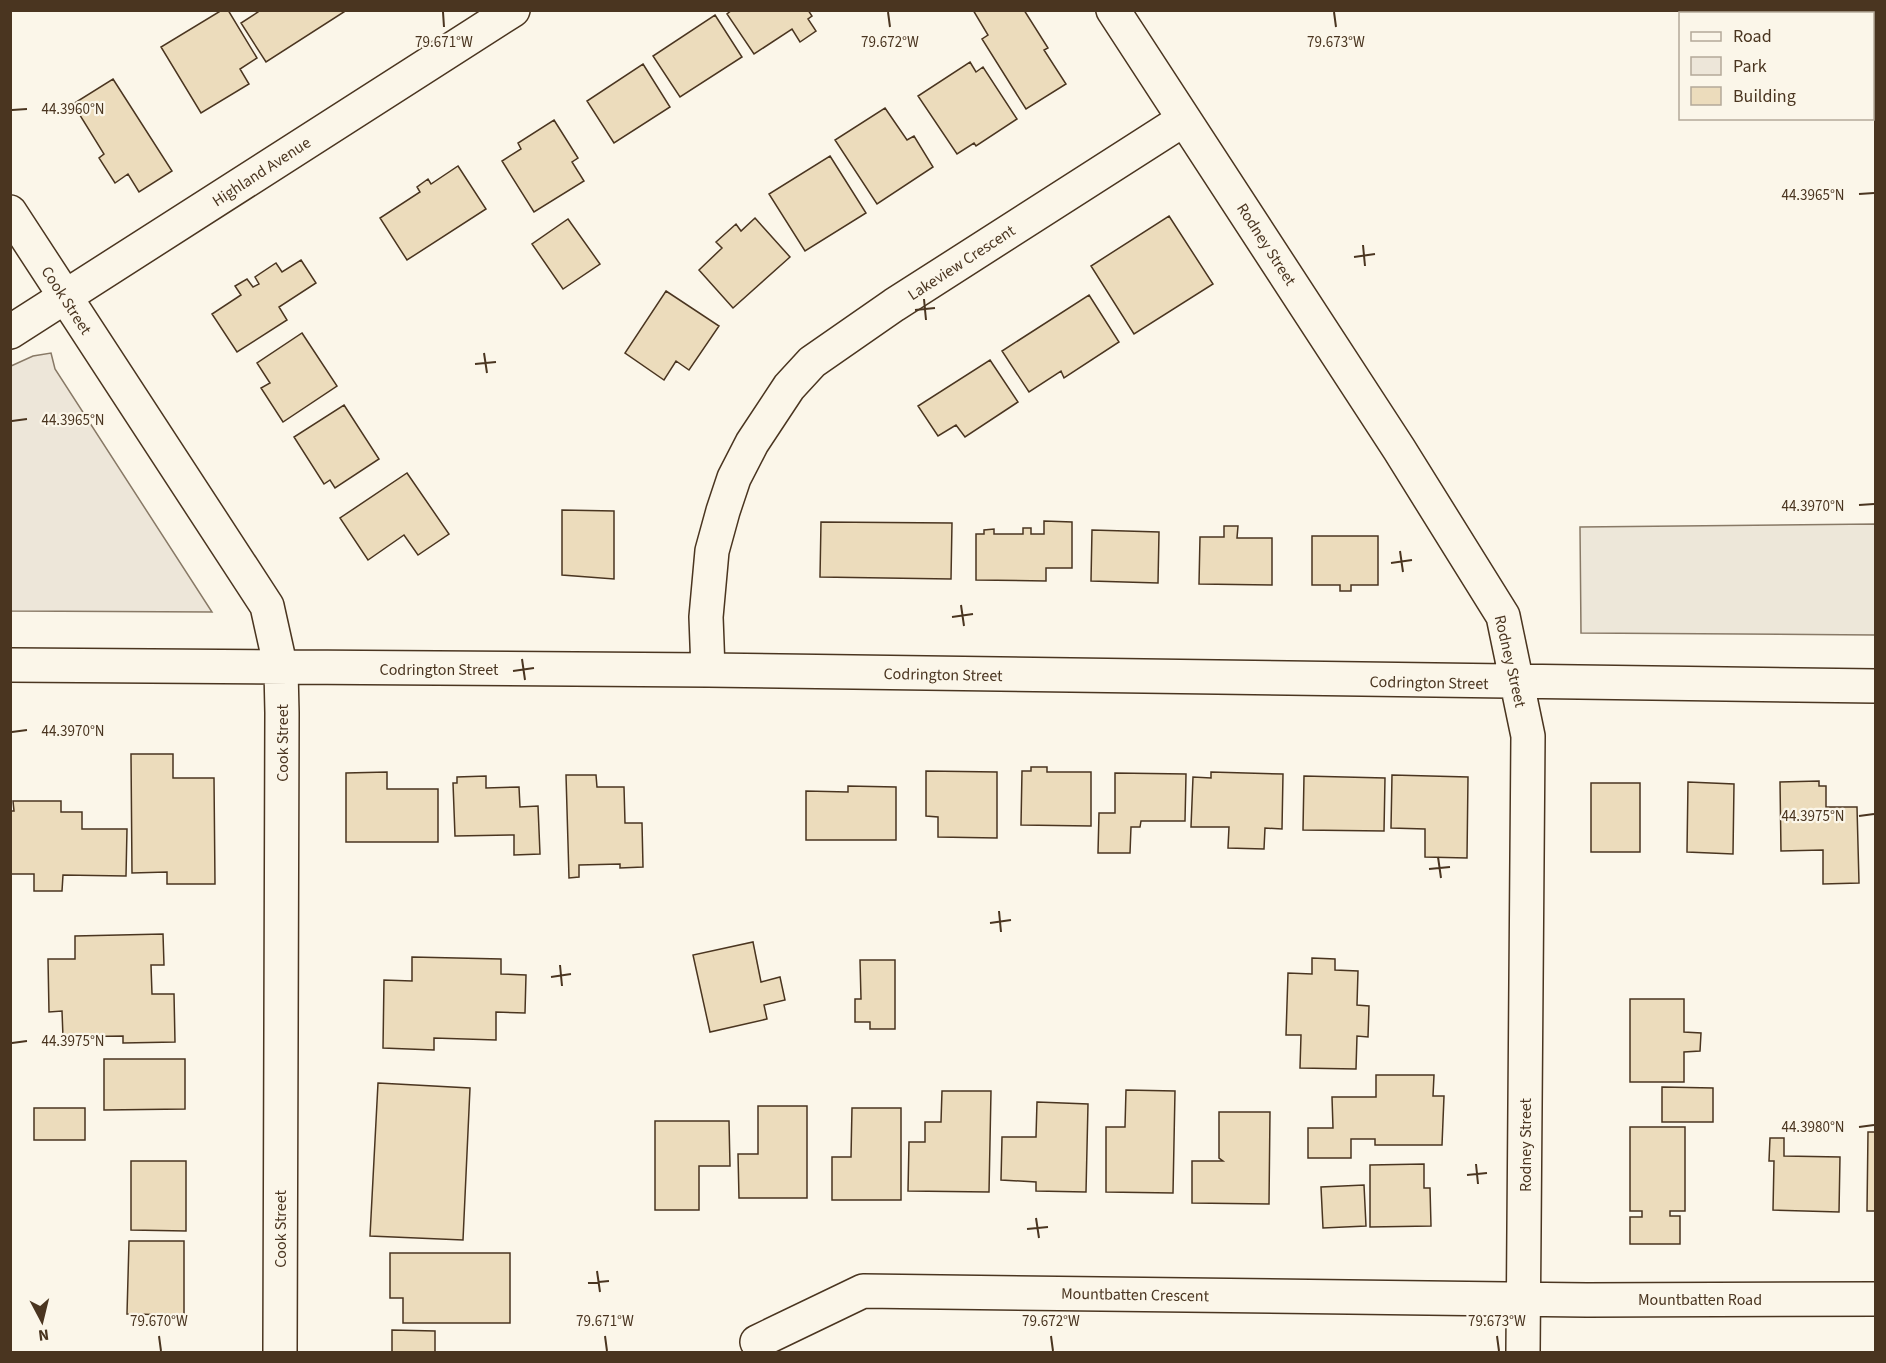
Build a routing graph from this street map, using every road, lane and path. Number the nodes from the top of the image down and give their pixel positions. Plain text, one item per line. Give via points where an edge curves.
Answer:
1 (513, 10) edge
2 (1113, 10) edge
3 (1183, 120) junction
4 (10, 212) edge
5 (65, 297) junction
6 (10, 332) edge
7 (10, 665) edge
8 (281, 669) junction
9 (708, 670) junction
10 (1517, 683) junction
11 (1875, 686) edge
12 (1524, 1299) junction
13 (1875, 1299) edge
14 (757, 1342) dead end
15 (280, 1353) edge
16 (1523, 1353) edge

1 - 5 street, Highland Avenue
2 - 3 street, Rodney Street
3 - 9 street, Lakeview Crescent via 894,305 812,362 789,387 752,443 723,511 712,551 706,617
3 - 10 street, Rodney Street via 1400,449 1503,616
4 - 5 street, Cook Street
5 - 6 street, Highland Avenue
5 - 8 street, Cook Street via 267,606
7 - 8 street, Codrington Street
8 - 9 street, Codrington Street
8 - 15 street, Cook Street
9 - 10 street, Codrington Street
10 - 11 street, Codrington Street
10 - 12 street, Rodney Street via 1528,736
12 - 13 street, Mountbatten Road
12 - 14 street, Mountbatten Crescent via 863,1291
12 - 16 street, Rodney Street

